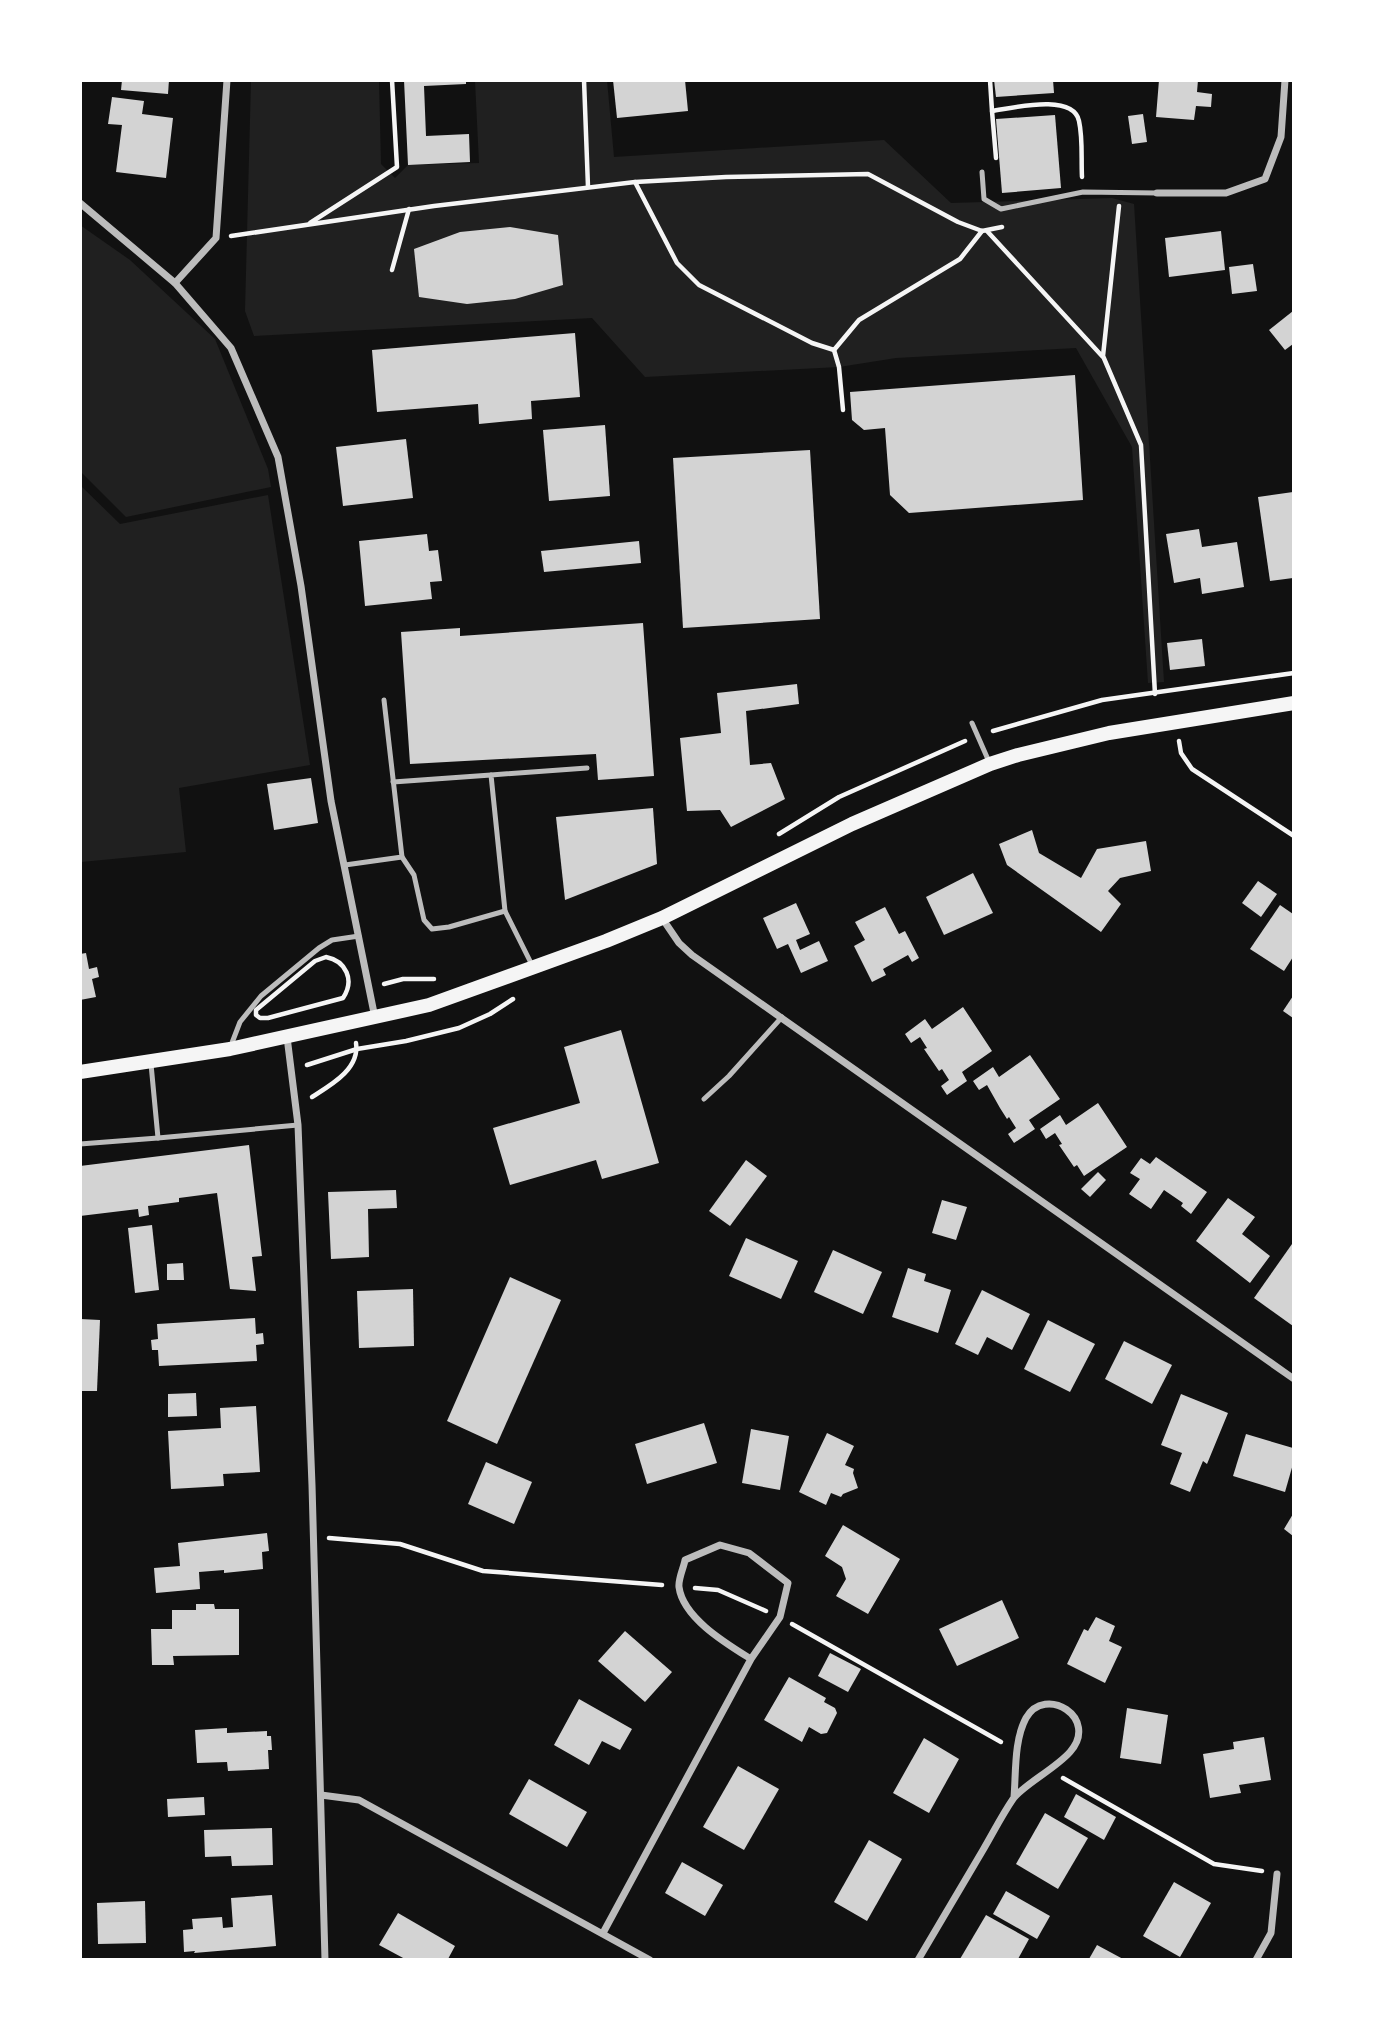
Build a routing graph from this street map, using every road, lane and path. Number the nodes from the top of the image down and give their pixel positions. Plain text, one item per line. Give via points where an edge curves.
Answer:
1 (228, 80) edge
2 (392, 80) edge
3 (584, 80) edge
4 (990, 80) edge
5 (1285, 80) edge
6 (992, 111) junction
7 (996, 158) dead end
8 (982, 172) dead end
9 (635, 182) junction
10 (588, 187) junction
11 (1083, 192) junction
12 (1157, 193) joint
13 (80, 203) edge
14 (1106, 205) dead end
15 (409, 209) junction
16 (306, 225) junction
17 (1013, 225) dead end
18 (985, 231) junction
19 (216, 238) junction
20 (392, 270) dead end
21 (175, 283) junction
22 (834, 350) junction
23 (1103, 356) junction
24 (843, 410) dead end
25 (1155, 694) dead end
26 (383, 700) dead end
27 (1293, 703) edge
28 (1175, 721) junction
29 (972, 723) dead end
30 (990, 764) junction
31 (587, 768) dead end
32 (491, 775) junction
33 (393, 782) junction
34 (1293, 836) edge
35 (402, 857) junction
36 (345, 865) junction
37 (505, 911) junction
38 (662, 918) junction
39 (359, 936) junction
40 (533, 968) junction
41 (782, 1017) junction
42 (268, 1018) joint
43 (375, 1018) junction
44 (352, 1023) junction
45 (287, 1037) junction
46 (230, 1049) junction
47 (151, 1061) junction
48 (80, 1072) edge
49 (704, 1099) dead end
50 (297, 1107) junction
51 (299, 1125) junction
52 (158, 1138) junction
53 (80, 1144) edge
54 (1293, 1379) edge
55 (313, 1537) junction
56 (679, 1586) junction
57 (780, 1617) junction
58 (751, 1659) junction
59 (1018, 1752) junction
60 (1050, 1771) junction
61 (321, 1795) junction
62 (1014, 1797) junction
63 (1277, 1874) joint
64 (603, 1933) junction
65 (325, 1959) edge
66 (650, 1959) edge
67 (918, 1959) edge
68 (1256, 1959) edge

1 - 19 street
2 - 16 path via 397,167
3 - 10 path
4 - 6 path
5 - 12 street via 1281,137 1265,179 1226,193
6 - 7 path
6 - 11 path via 1056,103 1071,109 1079,118
8 - 11 lane via 984,199 1001,209
9 - 10 path
9 - 18 path via 868,174 958,222
9 - 22 path via 677,263 699,285
10 - 15 path
11 - 12 lane
13 - 21 street
14 - 23 path via 1119,202
15 - 16 path
15 - 20 path
16 - 19 path
17 - 18 path
18 - 22 path via 960,259 859,320
18 - 23 path
19 - 21 street
21 - 36 street via 231,348 278,457
22 - 24 path
23 - 25 path via 1141,445
26 - 33 lane
27 - 28 main road
28 - 30 main road
28 - 34 path via 1181,753 1192,769
29 - 30 lane
30 - 38 main road via 852,824
31 - 32 lane
32 - 33 lane
32 - 37 lane
33 - 35 lane
35 - 36 lane
35 - 37 lane via 414,875 424,920 432,929
36 - 39 street
37 - 40 lane
38 - 40 main road
38 - 41 street via 692,955
39 - 43 street
39 - 46 lane via 332,940 261,996 240,1022
40 - 43 main road via 429,1005
41 - 49 lane
41 - 54 street
42 - 42 path via 343,998 349,983 345,967 326,957 316,961 256,1010 260,1018
43 - 44 main road
44 - 45 main road
44 - 50 path via 357,1049 348,1071
45 - 46 main road
45 - 50 street
46 - 47 main road
47 - 48 main road
47 - 52 lane
50 - 51 street
51 - 52 lane
51 - 55 street
52 - 53 lane
55 - 56 path via 400,1544 483,1571
55 - 61 street
56 - 57 path via 718,1590
56 - 57 street via 685,1560 720,1545 748,1553 788,1583
56 - 58 street via 689,1611 719,1639
57 - 58 street
57 - 59 path
58 - 64 street
59 - 60 street via 1021,1729 1029,1714 1048,1705 1069,1710 1077,1724 1077,1740
59 - 62 street
60 - 62 street
60 - 63 path via 1214,1864
61 - 64 street via 359,1800
61 - 65 street
62 - 67 street
63 - 68 street via 1271,1933
64 - 66 street

